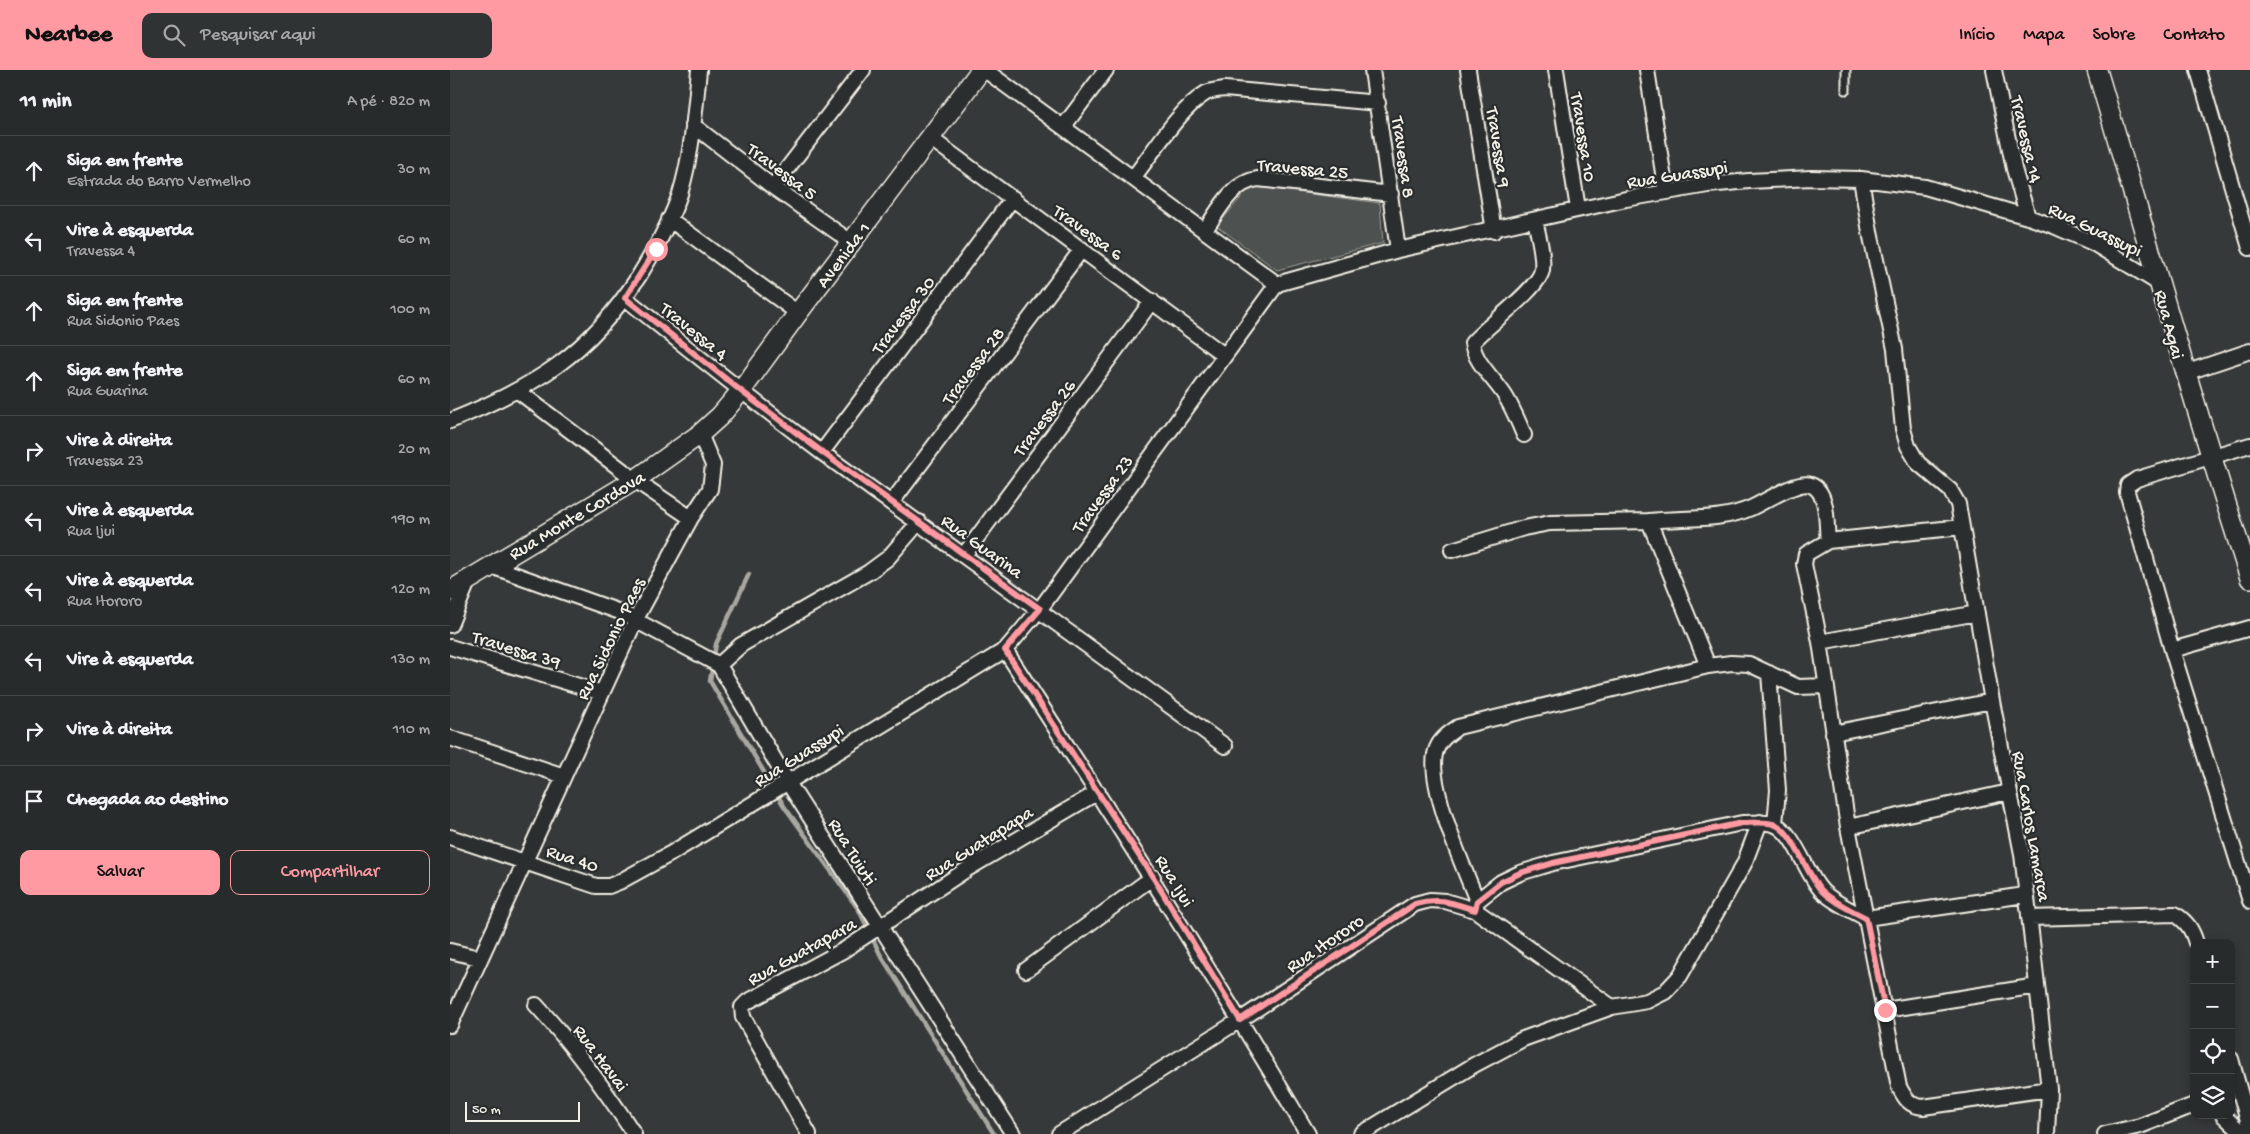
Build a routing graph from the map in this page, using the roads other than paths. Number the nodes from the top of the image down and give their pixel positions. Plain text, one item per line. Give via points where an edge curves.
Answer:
1 (699, 70) edge
2 (862, 70) edge
3 (981, 70) edge
4 (985, 70) edge
5 (1106, 70) edge
6 (1372, 70) edge
7 (1468, 70) edge
8 (1556, 70) edge
9 (1647, 70) edge
10 (1846, 70) edge
11 (1994, 70) edge
12 (2097, 70) edge
13 (2198, 70) edge
14 (1846, 90) dead end
15 (1378, 103) junction
16 (693, 126) junction
17 (1064, 126) junction
18 (930, 138) junction
19 (1133, 178) junction
20 (1861, 179) junction
21 (773, 187) junction
22 (1666, 192) junction
23 (1392, 194) junction
24 (1013, 198) junction
25 (1578, 209) junction
26 (2028, 217) junction
27 (669, 219) junction
28 (1535, 220) junction
29 (1205, 230) junction
30 (1494, 230) junction
31 (851, 242) junction
32 (2250, 248) edge
33 (1082, 250) junction
34 (1398, 250) junction
35 (1277, 284) junction
36 (2160, 284) junction
37 (625, 298) junction
38 (1152, 301) junction
39 (798, 313) junction
40 (2250, 351) edge
41 (1224, 355) junction
42 (2184, 372) junction
43 (518, 390) junction
44 (741, 391) junction
45 (450, 421) edge
46 (700, 434) junction
47 (1524, 435) dead end
48 (2250, 445) edge
49 (822, 452) junction
50 (2212, 458) junction
51 (635, 480) junction
52 (892, 502) junction
53 (691, 518) junction
54 (1649, 521) junction
55 (919, 522) junction
56 (1962, 527) junction
57 (1828, 541) junction
58 (2245, 546) edge
59 (1452, 550) dead end
60 (964, 554) junction
61 (491, 566) junction
62 (2250, 578) edge
63 (469, 579) junction
64 (450, 591) edge
65 (1040, 609) junction
66 (1977, 613) junction
67 (636, 619) junction
68 (450, 625) edge
69 (2250, 628) edge
70 (1820, 642) junction
71 (450, 647) edge
72 (1005, 650) junction
73 (2172, 650) junction
74 (713, 662) junction
75 (1708, 666) junction
76 (1769, 673) junction
77 (1826, 686) junction
78 (602, 694) junction
79 (1992, 702) junction
80 (1833, 733) junction
81 (450, 738) edge
82 (1225, 746) dead end
83 (564, 776) junction
84 (782, 785) junction
85 (1098, 792) junction
86 (2010, 792) junction
87 (1760, 822) junction
88 (1775, 824) junction
89 (1848, 827) junction
90 (450, 837) edge
91 (526, 861) junction
92 (1153, 877) junction
93 (608, 886) joint
94 (2025, 895) junction
95 (2250, 900) edge
96 (1476, 906) junction
97 (1866, 918) junction
98 (2029, 918) junction
99 (871, 932) junction
100 (2195, 939) edge
101 (450, 951) edge
102 (479, 958) junction
103 (1026, 970) dead end
104 (2037, 986) junction
105 (536, 1006) dead end
106 (1612, 1007) junction
107 (1885, 1010) junction
108 (1240, 1020) junction
109 (450, 1025) edge
110 (2235, 1074) edge
111 (2048, 1089) junction
112 (2190, 1107) edge
113 (2227, 1119) edge
114 (2250, 1128) edge
115 (2051, 1132) edge
116 (634, 1134) edge
117 (809, 1134) edge
118 (1013, 1134) edge
119 (1059, 1134) edge
120 (1308, 1134) edge
121 (1361, 1134) edge
122 (2106, 1134) edge
123 (2243, 1134) edge

1 - 16 street
2 - 21 street
3 - 18 street, Avenida 1
4 - 17 street
5 - 17 street
6 - 15 street, Travessa 8
7 - 30 street, Travessa 9
8 - 25 street, Travessa 10
9 - 22 street
10 - 14 lane
11 - 26 street, Travessa 14 via 2014,169
12 - 36 street, Rua Agai
13 - 32 street
15 - 19 street via 1225,89 1208,92 1184,111
15 - 23 street, Travessa 8
16 - 21 street, Travessa 5
16 - 27 street via 680,194
17 - 19 street
18 - 24 street, Travessa 6
18 - 31 street, Avenida 1
19 - 29 street
20 - 22 street, Rua Guassupi via 1749,181
20 - 26 street, Rua Guassupi via 1925,187
20 - 56 street, Rua Carlos Lamarca via 1895,349 1903,429 1918,463 1950,490 1958,504
21 - 31 street, Travessa 5
22 - 25 street, Rua Guassupi
23 - 29 street, Travessa 25 via 1248,180 1237,187
23 - 34 street, Travessa 8
24 - 33 street, Travessa 6
24 - 49 street, Travessa 30
25 - 28 street, Rua Guassupi
26 - 36 street, Rua Guassupi via 2093,243
27 - 37 street via 656,249
27 - 39 street
28 - 30 street, Rua Guassupi
28 - 47 street via 1542,272 1520,298 1472,343 1473,351 1507,399
29 - 35 street
30 - 34 street, Rua Guassupi
31 - 39 street, Avenida 1
33 - 38 street, Travessa 6
33 - 52 street, Travessa 28
34 - 35 street, Rua Guassupi
35 - 41 street
36 - 42 street, Rua Agai
37 - 43 street via 579,350
37 - 44 street, Travessa 4
38 - 41 street, Travessa 6
38 - 60 street, Travessa 26
39 - 44 street, Avenida 1
40 - 42 street
41 - 65 street, Travessa 23
42 - 50 street, Rua Agai
43 - 45 street
43 - 51 street
44 - 46 street, Avenida 1
44 - 49 street
46 - 51 street, Rua Monte Cordova
46 - 53 street, Rua Sidonio Paes via 713,465 713,478 710,489
48 - 50 street
49 - 52 street
50 - 58 street, Rua Agai
50 - 73 street via 2137,479 2128,485 2127,492
51 - 53 street
51 - 61 street, Rua Monte Cordova
52 - 55 street
53 - 67 street, Rua Sidonio Paes
54 - 57 street via 1729,516 1801,484 1811,485 1819,490 1823,499
54 - 59 street via 1550,523
54 - 75 street
55 - 60 street, Rua Guarina
55 - 74 street, Rua Guarina via 888,558 869,572
56 - 57 street
56 - 66 street, Rua Carlos Lamarca
57 - 70 street via 1806,554 1804,564
58 - 62 street, Rua Agai
60 - 65 street, Rua Guarina
61 - 63 street, Rua Monte Cordova
61 - 67 street
63 - 64 street, Rua Monte Cordova
63 - 68 street
65 - 72 street, Travessa 23
65 - 82 street, Rua Guarina
66 - 70 street
66 - 79 street, Rua Carlos Lamarca
67 - 74 street
67 - 78 street, Rua Sidonio Paes
69 - 73 street
70 - 77 street
71 - 78 street, Travessa 39
72 - 84 street, Rua Guassupi
72 - 85 street, Rua Ijui
73 - 95 street
74 - 84 street, Rua Tuiuti
75 - 76 street via 1749,664
75 - 96 street via 1458,727 1444,737 1436,749 1433,767 1437,791
76 - 77 street via 1798,688
76 - 88 street via 1778,790
77 - 80 street
78 - 83 street, Rua Sidonio Paes
79 - 80 street
79 - 86 street, Rua Carlos Lamarca
80 - 89 street
81 - 83 street
83 - 91 street, Rua Sidonio Paes
84 - 93 street, Rua Guassupi via 670,854
84 - 99 street, Rua Tuiuti
85 - 92 street, Rua Ijui
85 - 99 street, Rua Guatapapa via 968,868
86 - 89 street
86 - 94 street, Rua Carlos Lamarca via 2022,854
87 - 88 street
87 - 96 street via 1742,823 1553,863 1501,882
87 - 106 street via 1744,864 1673,986 1647,1001
88 - 97 street via 1792,841 1823,891
89 - 97 street
90 - 91 street
91 - 93 street, Rua 40 via 596,886
91 - 102 street, Rua Sidonio Paes
92 - 103 street
92 - 108 street, Rua Ijui
94 - 97 street
94 - 98 street, Rua Carlos Lamarca
96 - 106 street, Rua Itororo
96 - 108 street, Rua Itororo via 1430,900 1415,904
97 - 107 street
98 - 100 street via 2175,914 2192,930
98 - 104 street, Rua Carlos Lamarca
99 - 117 street, Rua Guatapara via 742,1007 743,1017
99 - 118 street, Rua Tuiuti
101 - 102 street
102 - 109 street, Rua Sidonio Paes
104 - 107 street
104 - 111 street, Rua Carlos Lamarca
105 - 116 street, Rua Havai via 567,1038
106 - 121 street via 1523,1039
107 - 111 street via 1899,1087 1914,1107
108 - 119 street, Rua Itororo
108 - 120 street, Rua Ijui
110 - 114 street
111 - 115 street, Rua Carlos Lamarca
112 - 122 street via 2140,1126
113 - 123 street

